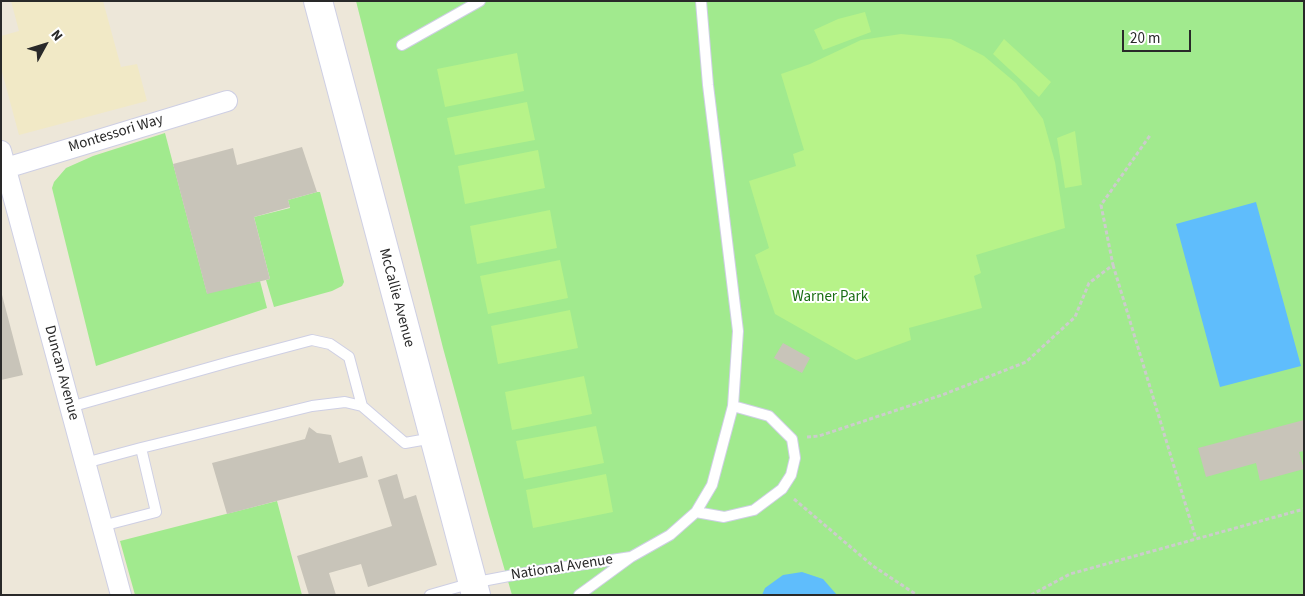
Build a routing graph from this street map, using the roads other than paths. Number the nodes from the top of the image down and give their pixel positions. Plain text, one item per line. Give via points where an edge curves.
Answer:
1 (318, 1) edge
2 (480, 1) edge
3 (701, 1) edge
4 (402, 45) dead end
5 (227, 101) dead end
6 (3, 160) edge
7 (362, 406) junction
8 (733, 406) junction
9 (70, 407) junction
10 (434, 438) junction
11 (141, 448) junction
12 (85, 463) junction
13 (696, 512) junction
14 (102, 526) junction
15 (631, 557) junction
16 (474, 589) edge
17 (121, 595) edge
18 (430, 595) edge
19 (579, 595) edge

1 - 10 main road, McCallie Avenue
2 - 4 lane
3 - 8 lane via 738,331
5 - 6 street, Montessori Way
6 - 9 street, Duncan Avenue
7 - 9 lane via 348,357 330,344 312,340
7 - 10 lane via 405,443
7 - 11 lane via 345,402 312,406
8 - 13 lane via 712,485
8 - 13 lane via 769,416 792,439 795,458 791,475 782,489 754,510 724,517
9 - 12 street, Duncan Avenue
10 - 16 main road, McCallie Avenue
11 - 12 lane
11 - 14 lane via 156,512
12 - 14 street, Duncan Avenue
13 - 15 lane via 670,536
14 - 17 street, Duncan Avenue
15 - 16 lane, National Avenue via 519,574
15 - 19 lane, National Avenue
16 - 18 lane, National Avenue

